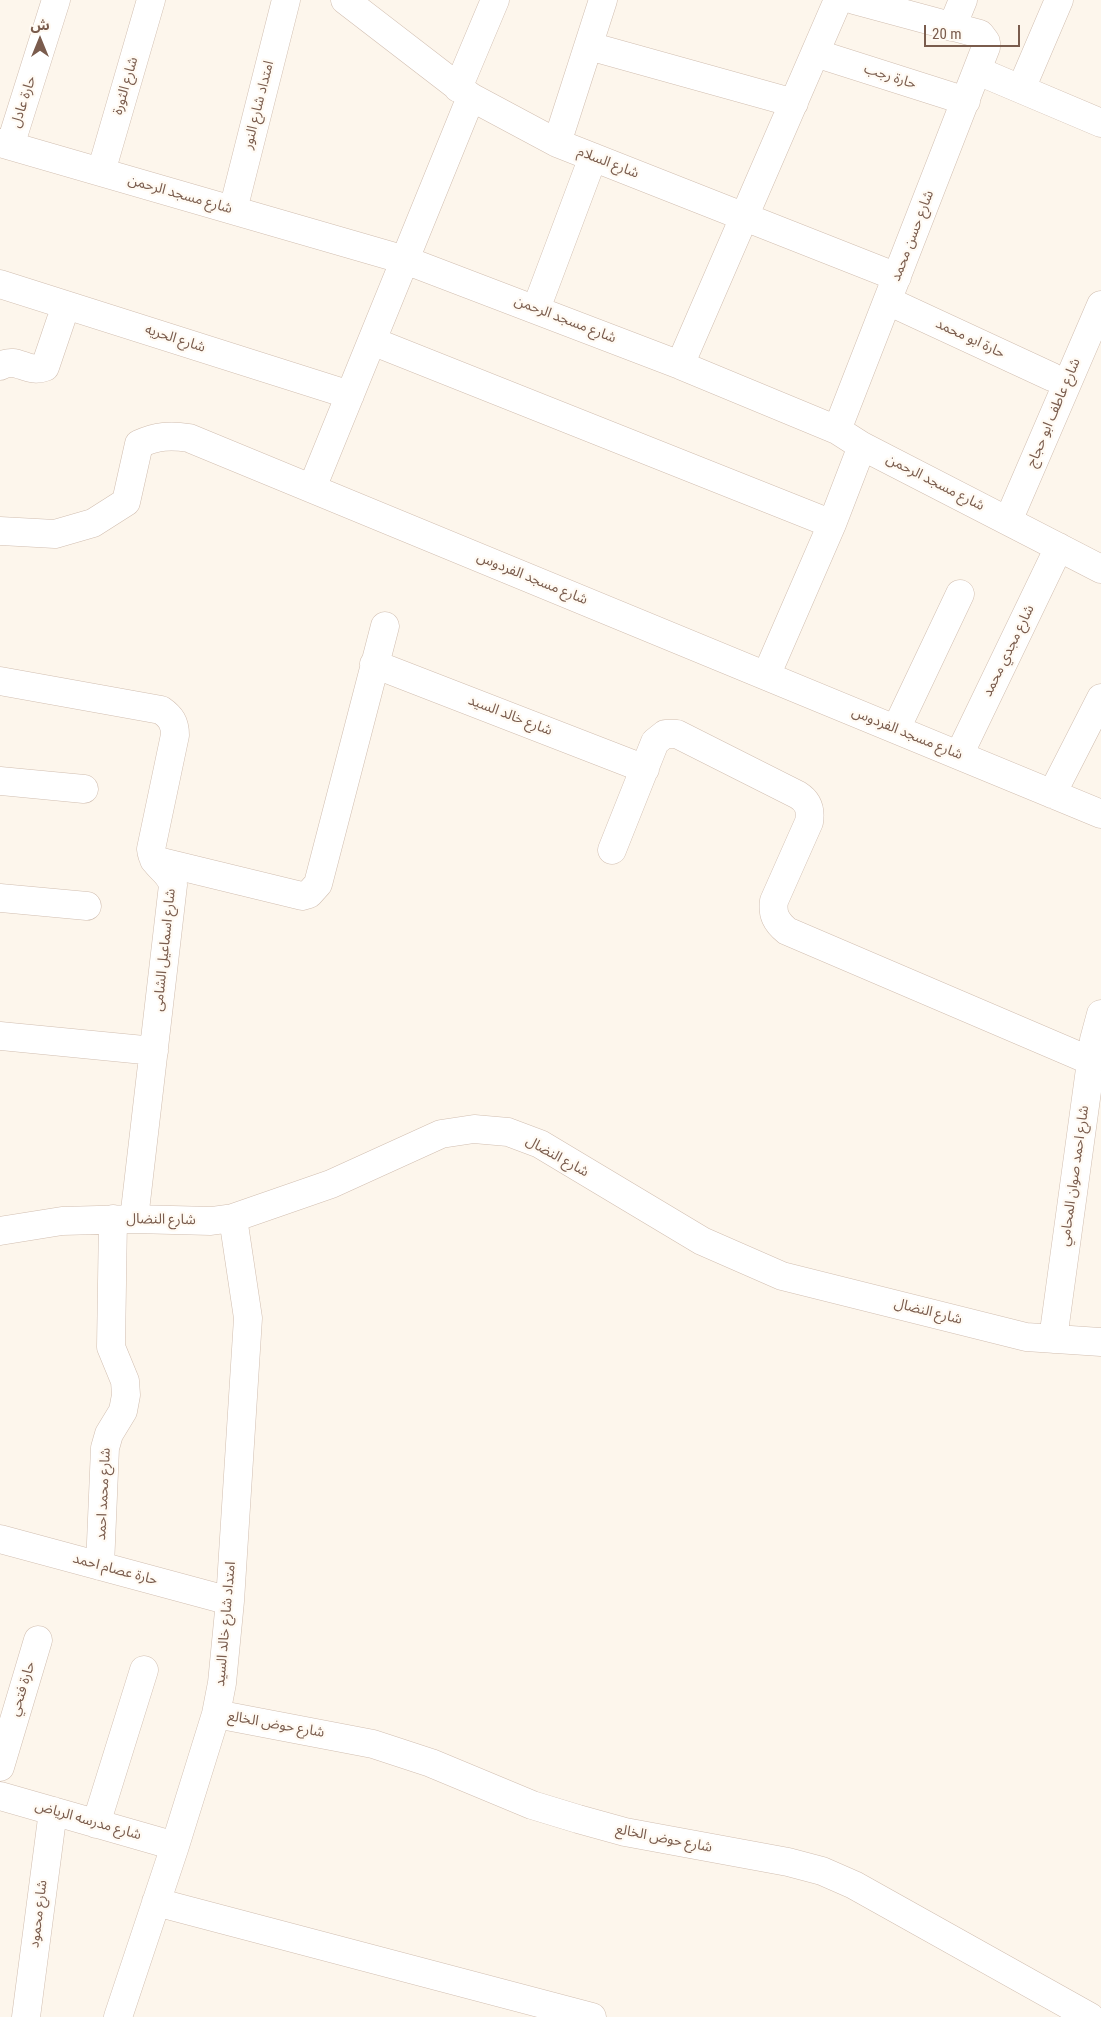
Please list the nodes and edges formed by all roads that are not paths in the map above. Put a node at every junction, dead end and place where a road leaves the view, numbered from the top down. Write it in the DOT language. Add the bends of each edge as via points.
graph roads {
  1 [pos="56,0"];
  2 [pos="151,0"];
  3 [pos="286,0"];
  4 [pos="345,0"];
  5 [pos="495,0"];
  6 [pos="603,0"];
  7 [pos="838,0"];
  8 [pos="854,0"];
  9 [pos="963,0"];
  10 [pos="1059,0"];
  11 [pos="896,6"];
  12 [pos="952,27"];
  13 [pos="589,46"];
  14 [pos="815,53"];
  15 [pos="978,71"];
  16 [pos="1021,89"];
  17 [pos="464,92"];
  18 [pos="794,102"];
  19 [pos="966,102"];
  20 [pos="1101,123"];
  21 [pos="558,143"];
  22 [pos="5,145"];
  23 [pos="593,157"];
  24 [pos="101,172"];
  25 [pos="233,210"];
  26 [pos="744,217"];
  27 [pos="405,260"];
  28 [pos="0,284"];
  29 [pos="892,289"];
  30 [pos="66,305"];
  31 [pos="1101,305"];
  32 [pos="536,309"];
  33 [pos="372,341"];
  34 [pos="680,365"];
  35 [pos="0,366"];
  36 [pos="1052,377"];
  37 [pos="350,395"];
  38 [pos="837,430"];
  39 [pos="862,446"];
  40 [pos="312,488"];
  41 [pos="1008,521"];
  42 [pos="832,524"];
  43 [pos="0,530"];
  44 [pos="1059,547"];
  45 [pos="1101,569"];
  46 [pos="960,594"];
  47 [pos="385,626"];
  48 [pos="374,664"];
  49 [pos="766,676"];
  50 [pos="0,681"];
  51 [pos="1101,698"];
  52 [pos="896,729"];
  53 [pos="959,755"];
  54 [pos="644,769"];
  55 [pos="0,781"];
  56 [pos="84,789"];
  57 [pos="1052,794"];
  58 [pos="1101,814"];
  59 [pos="612,850"];
  60 [pos="154,860"];
  61 [pos="0,898"];
  62 [pos="87,906"];
  63 [pos="1101,1014"];
  64 [pos="0,1036"];
  65 [pos="154,1051"];
  66 [pos="1091,1061"];
  67 [pos="233,1218"];
  68 [pos="124,1219"];
  69 [pos="0,1231"];
  70 [pos="1053,1339"];
  71 [pos="1101,1342"];
  72 [pos="0,1538"];
  73 [pos="100,1566"];
  74 [pos="230,1601"];
  75 [pos="38,1640"];
  76 [pos="144,1670"];
  77 [pos="216,1714"];
  78 [pos="0,1767"];
  79 [pos="0,1796"];
  80 [pos="53,1811"];
  81 [pos="96,1824"];
  82 [pos="175,1846"];
  83 [pos="156,1902"];
  84 [pos="26,2017"];
  85 [pos="118,2017"];
  86 [pos="592,2017"];
  87 [pos="1090,2017"];
  1 -- 22 [label="street, حارة عادل"];
  2 -- 24 [label="street, شارع الثورة"];
  3 -- 25 [label="street, امتداد شارع النور"];
  4 -- 17 [label="street, شارع السلام"];
  5 -- 17 [label="street"];
  6 -- 13 [label="street"];
  7 -- 14 [label="street"];
  8 -- 11 [label="street"];
  9 -- 12 [label="street"];
  10 -- 16 [label="street"];
  11 -- 12 [label="street"];
  12 -- 15 [label="street, شارع حسن محمد" via="980,34 986,42"];
  13 -- 18 [label="street"];
  13 -- 21 [label="street"];
  14 -- 18 [label="street"];
  14 -- 19 [label="street, حارة رجب"];
  15 -- 16 [label="street"];
  15 -- 19 [label="street, شارع حسن محمد"];
  16 -- 20 [label="street"];
  17 -- 21 [label="street, شارع السلام"];
  17 -- 27 [label="street"];
  18 -- 26 [label="street"];
  19 -- 29 [label="street, شارع حسن محمد"];
  21 -- 23 [label="street, شارع السلام"];
  22 -- 24 [label="street, شارع مسجد الرحمن"];
  23 -- 26 [label="street, شارع السلام"];
  23 -- 32 [label="street"];
  24 -- 25 [label="street, شارع مسجد الرحمن"];
  25 -- 27 [label="street, شارع مسجد الرحمن"];
  26 -- 29 [label="street, شارع السلام"];
  26 -- 34 [label="street"];
  27 -- 32 [label="street, شارع مسجد الرحمن"];
  27 -- 33 [label="street"];
  28 -- 30 [label="street, شارع الحريه"];
  29 -- 36 [label="street, حارة ابو محمد"];
  29 -- 38 [label="street, شارع حسن محمد"];
  30 -- 35 [label="street" via="45,367 33,370 14,363"];
  30 -- 37 [label="street, شارع الحريه"];
  31 -- 41 [label="street, شارع عاطف ابو حجاج"];
  32 -- 34 [label="street, شارع مسجد الرحمن"];
  33 -- 37 [label="street"];
  33 -- 42 [label="street"];
  34 -- 38 [label="street, شارع مسجد الرحمن"];
  37 -- 40 [label="street"];
  38 -- 39 [label="street, شارع مسجد الرحمن"];
  39 -- 41 [label="street, شارع مسجد الرحمن"];
  39 -- 42 [label="street"];
  40 -- 43 [label="street, شارع مسجد الفردوس" via="189,438 155,437 139,444 126,502 93,523 55,534"];
  40 -- 49 [label="street, شارع مسجد الفردوس"];
  41 -- 44 [label="street, شارع مسجد الرحمن"];
  42 -- 49 [label="street"];
  44 -- 45 [label="street, شارع مسجد الرحمن"];
  44 -- 53 [label="street, شارع مجدي محمد"];
  46 -- 52 [label="street"];
  47 -- 48 [label="street"];
  48 -- 54 [label="street, شارع خالد السيد"];
  48 -- 60 [label="street" via="318,884 314,889 302,896"];
  49 -- 52 [label="street, شارع مسجد الفردوس"];
  50 -- 60 [label="street" via="161,710 172,720 175,735 151,849"];
  51 -- 57 [label="street"];
  52 -- 53 [label="street, شارع مسجد الفردوس"];
  53 -- 57 [label="street, شارع مسجد الفردوس"];
  54 -- 59 [label="street"];
  54 -- 66 [label="street" via="655,742 665,734 677,734 803,799 810,810 809,822 774,901 773,909 780,925 787,931"];
  55 -- 56 [label="street"];
  57 -- 58 [label="street, شارع مسجد الفردوس"];
  60 -- 65 [label="street, شارع اسماعيل الشامى" via="168,873 173,884"];
  61 -- 62 [label="street"];
  63 -- 66 [label="street, شارع احمد صوان المحامي"];
  64 -- 65 [label="street"];
  65 -- 68 [label="street, شارع اسماعيل الشامى"];
  66 -- 70 [label="street, شارع احمد صوان المحامي"];
  67 -- 68 [label="street, شارع النضال" via="211,1221"];
  67 -- 70 [label="street, شارع النضال" via="331,1184 441,1134 474,1129 508,1132 540,1144 702,1241 782,1276 1026,1337"];
  67 -- 74 [label="street, امتداد شارع خالد السيد" via="248,1318"];
  68 -- 69 [label="street, شارع النضال" via="62,1221"];
  68 -- 73 [label="street, شارع محمد احمد" via="111,1347 125,1381 126,1395 123,1411 109,1434 105,1448"];
  70 -- 71 [label="street, شارع النضال"];
  72 -- 73 [label="street, حارة عصام احمد"];
  73 -- 74 [label="street, حارة عصام احمد"];
  74 -- 77 [label="street, امتداد شارع خالد السيد"];
  75 -- 78 [label="street, حارة فتحي"];
  76 -- 81 [label="street"];
  77 -- 82 [label="street, امتداد شارع خالد السيد"];
  77 -- 87 [label="street, شارع حوض الخالع" via="373,1744 431,1762 532,1805 587,1822 822,1871 854,1885"];
  79 -- 80 [label="street, شارع مدرسه الرياض"];
  80 -- 81 [label="street, شارع مدرسه الرياض"];
  80 -- 84 [label="street, شارع محمود"];
  81 -- 82 [label="street, شارع مدرسه الرياض"];
  82 -- 83 [label="street, امتداد شارع خالد السيد"];
  83 -- 85 [label="street, امتداد شارع خالد السيد"];
  83 -- 86 [label="street"];
}
